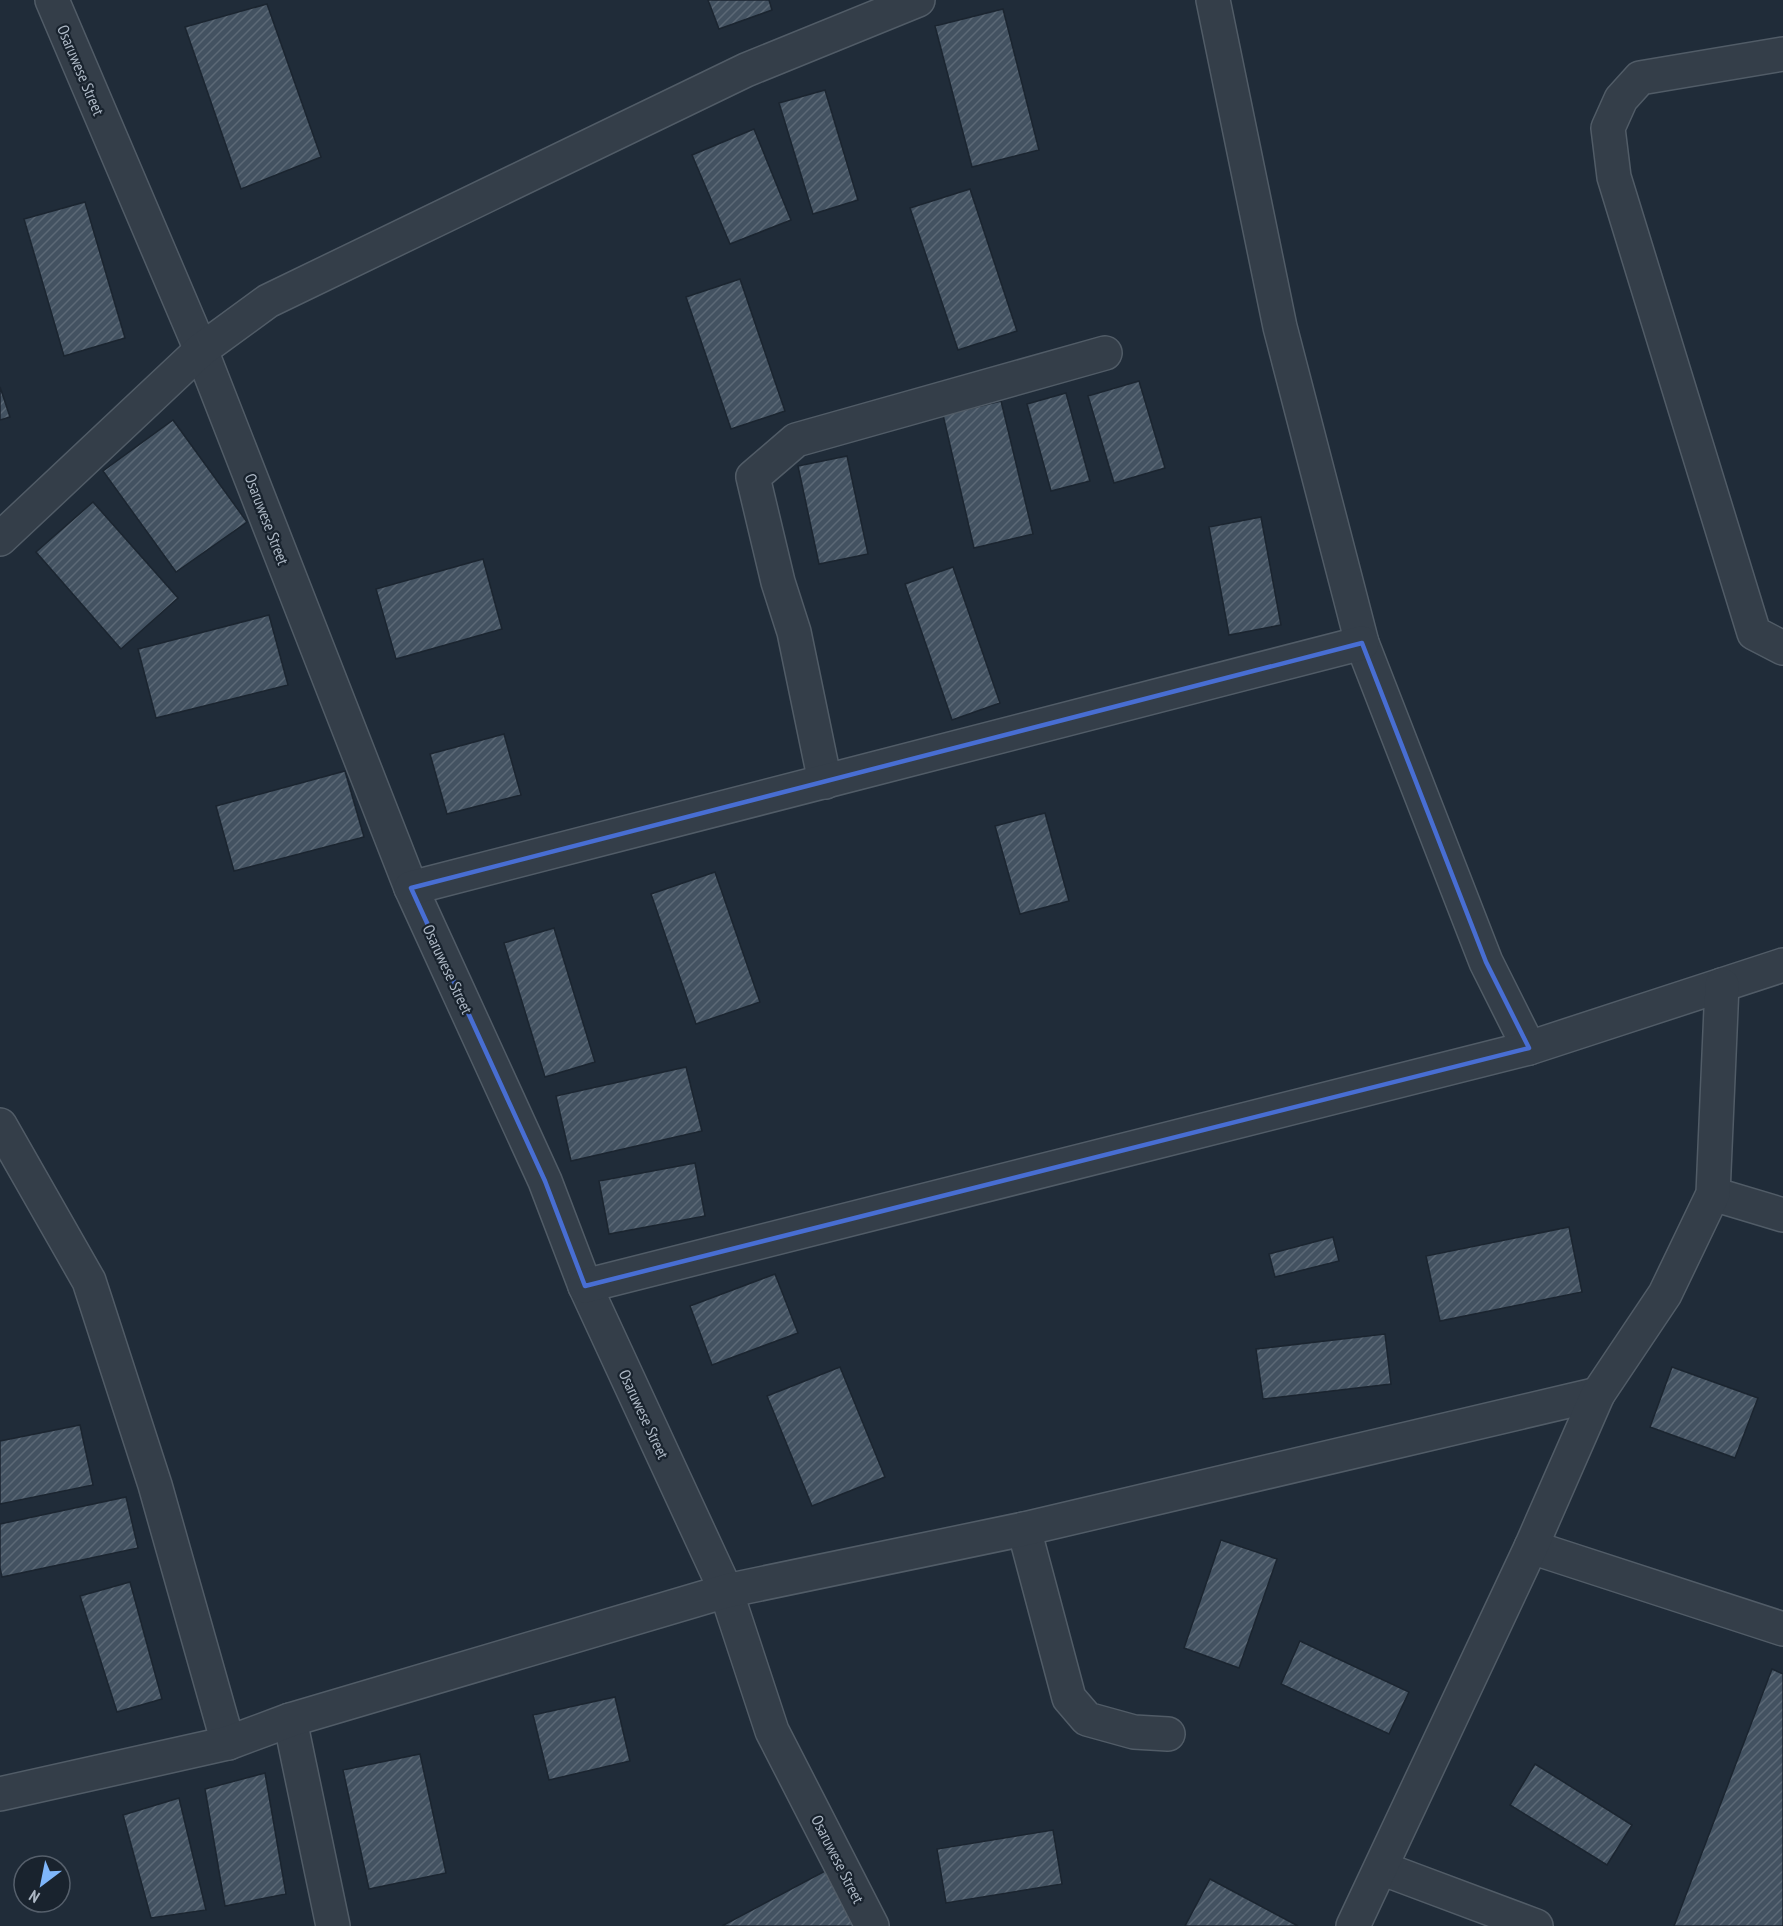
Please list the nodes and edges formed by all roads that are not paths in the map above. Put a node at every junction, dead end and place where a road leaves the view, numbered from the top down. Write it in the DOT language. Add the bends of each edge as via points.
graph roads {
  1 [pos="51,0"];
  2 [pos="918,0"];
  3 [pos="1213,0"];
  4 [pos="1783,54"];
  5 [pos="201,350"];
  6 [pos="1105,352"];
  7 [pos="0,539"];
  8 [pos="1362,643"];
  9 [pos="1783,648"];
  10 [pos="825,782"];
  11 [pos="411,888"];
  12 [pos="1783,965"];
  13 [pos="1722,986"];
  14 [pos="1529,1048"];
  15 [pos="0,1125"];
  16 [pos="1713,1194"];
  17 [pos="1783,1215"];
  18 [pos="585,1286"];
  19 [pos="1598,1394"];
  20 [pos="1024,1529"];
  21 [pos="1531,1547"];
  22 [pos="726,1591"];
  23 [pos="1783,1629"];
  24 [pos="291,1720"];
  25 [pos="1168,1734"];
  26 [pos="228,1743"];
  27 [pos="0,1794"];
  28 [pos="1381,1868"];
  29 [pos="333,1926"];
  30 [pos="872,1926"];
  31 [pos="1353,1926"];
  32 [pos="1536,1926"];
  1 -- 5 [label="street, Osaruwese Street"];
  2 -- 5 [label="street" via="746,70 268,301"];
  3 -- 8 [label="street" via="1280,327"];
  4 -- 9 [label="street" via="1640,78 1621,99 1608,128 1614,177 1754,633"];
  5 -- 7 [label="street"];
  5 -- 11 [label="street, Osaruwese Street"];
  6 -- 10 [label="street" via="796,440 753,477 794,632"];
  8 -- 10 [label="street"];
  8 -- 14 [label="street" via="1486,962"];
  10 -- 11 [label="street"];
  11 -- 18 [label="street, Osaruwese Street" via="545,1181"];
  12 -- 13 [label="street"];
  13 -- 14 [label="street"];
  13 -- 16 [label="street"];
  14 -- 18 [label="street"];
  15 -- 26 [label="street" via="89,1281 155,1485"];
  16 -- 17 [label="street"];
  16 -- 19 [label="street" via="1665,1294"];
  18 -- 22 [label="street, Osaruwese Street"];
  19 -- 20 [label="street"];
  19 -- 21 [label="street"];
  20 -- 22 [label="street"];
  20 -- 25 [label="street" via="1069,1698 1087,1719 1134,1732"];
  21 -- 23 [label="street"];
  21 -- 28 [label="street"];
  22 -- 24 [label="street"];
  22 -- 30 [label="street, Osaruwese Street" via="772,1731"];
  24 -- 26 [label="street"];
  24 -- 29 [label="street"];
  26 -- 27 [label="street"];
  28 -- 31 [label="street"];
  28 -- 32 [label="street"];
}
